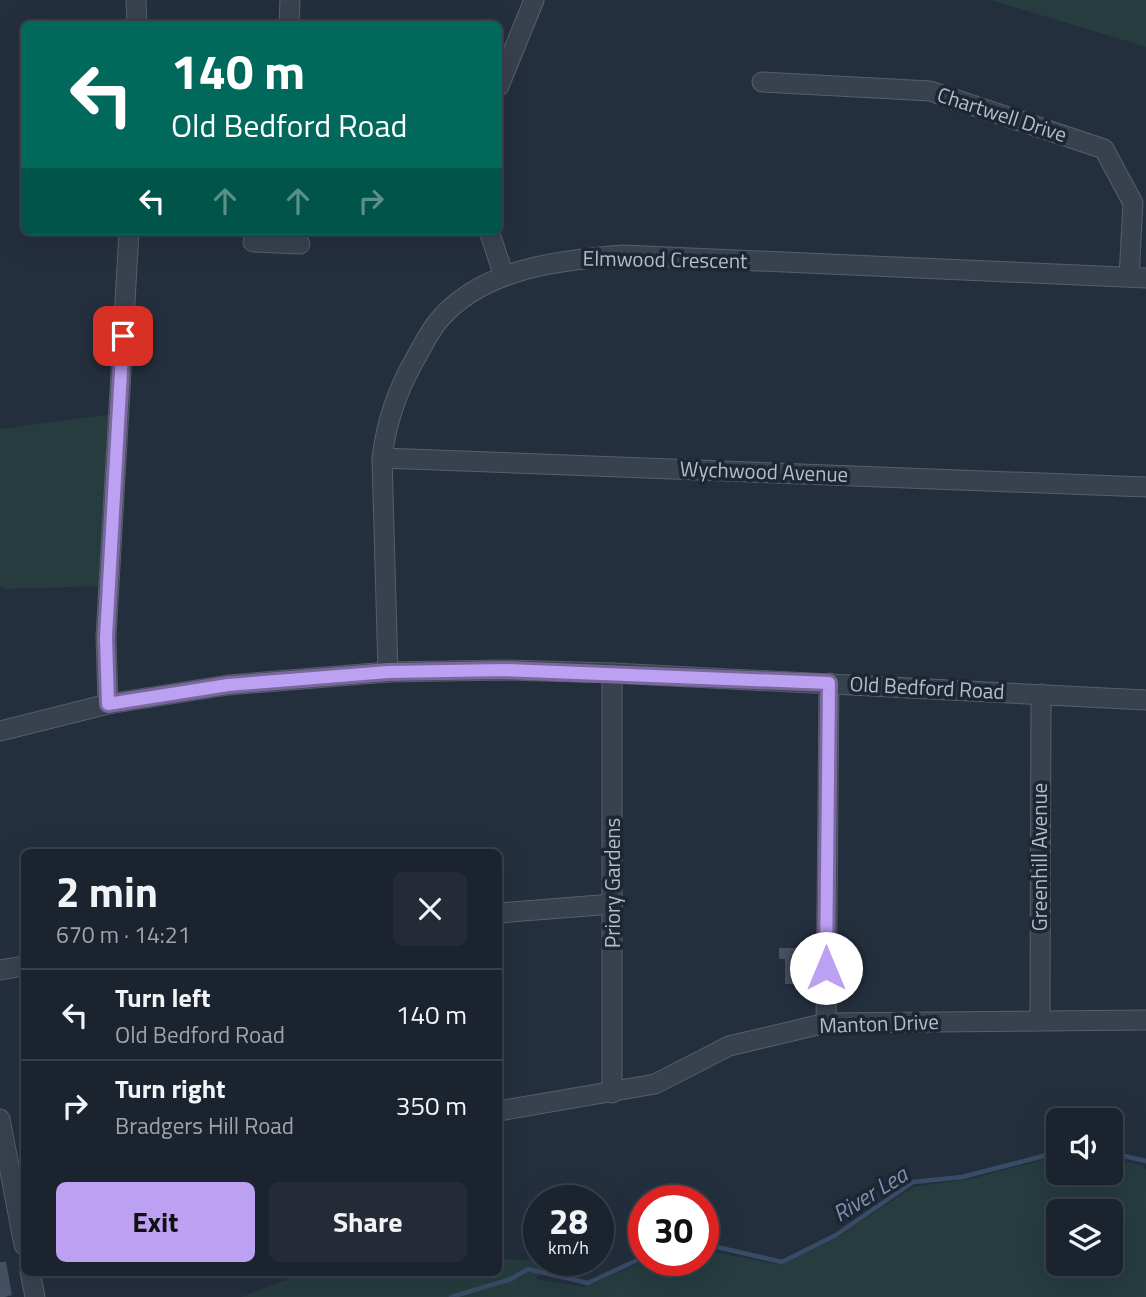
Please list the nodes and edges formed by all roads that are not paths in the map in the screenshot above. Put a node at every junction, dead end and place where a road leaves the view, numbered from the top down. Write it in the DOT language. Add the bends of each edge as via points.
graph roads {
  1 [pos="136,0"];
  2 [pos="290,0"];
  3 [pos="534,0"];
  4 [pos="137,21"];
  5 [pos="289,21"];
  6 [pos="502,79"];
  7 [pos="762,82"];
  8 [pos="129,235"];
  9 [pos="490,235"];
  10 [pos="279,237"];
  11 [pos="253,243"];
  12 [pos="300,244"];
  13 [pos="504,276"];
  14 [pos="1138,277"];
  15 [pos="382,458"];
  16 [pos="1146,487"];
  17 [pos="388,672"];
  18 [pos="612,673"];
  19 [pos="829,683"];
  20 [pos="1041,694"];
  21 [pos="1146,700"];
  22 [pos="108,704"];
  23 [pos="0,731"];
  24 [pos="613,904"];
  25 [pos="502,913"];
  26 [pos="21,967"];
  27 [pos="0,970"];
  28 [pos="1040,1020"];
  29 [pos="1146,1020"];
  30 [pos="826,1023"];
  31 [pos="612,1093"];
  32 [pos="502,1111"];
  33 [pos="0,1119"];
  34 [pos="19,1184"];
  35 [pos="21,1208"];
  36 [pos="31,1276"];
  37 [pos="34,1297"];
  1 -- 4 [label="street"];
  2 -- 5 [label="street"];
  3 -- 6 [label="street"];
  7 -- 14 [label="street, Chartwell Drive" via="930,91 1104,149 1133,203"];
  8 -- 22 [label="street" via="106,637"];
  9 -- 13 [label="street"];
  10 -- 11 [label="street"];
  10 -- 12 [label="street"];
  13 -- 14 [label="street, Elmwood Crescent" via="568,259 623,255"];
  13 -- 15 [label="street, Elmwood Crescent" via="467,295 440,319 402,382 384,436"];
  15 -- 16 [label="street, Wychwood Avenue"];
  15 -- 17 [label="street, Elmwood Crescent"];
  17 -- 18 [label="street, Old Bedford Road"];
  17 -- 22 [label="street, Old Bedford Road" via="240,684"];
  18 -- 19 [label="street, Old Bedford Road"];
  18 -- 24 [label="street, Priory Gardens"];
  19 -- 20 [label="street, Old Bedford Road"];
  19 -- 30 [label="street"];
  20 -- 21 [label="street, Old Bedford Road"];
  20 -- 28 [label="street, Greenhill Avenue"];
  22 -- 23 [label="street, Old Bedford Road"];
  24 -- 25 [label="street"];
  24 -- 31 [label="street, Priory Gardens"];
  26 -- 27 [label="street"];
  28 -- 29 [label="street, Manton Drive"];
  28 -- 30 [label="street, Manton Drive"];
  30 -- 31 [label="street, Manton Drive" via="729,1046 654,1084"];
  31 -- 32 [label="street, Manton Drive"];
  33 -- 34 [label="street"];
  34 -- 35 [label="street"];
  36 -- 37 [label="street"];
}
